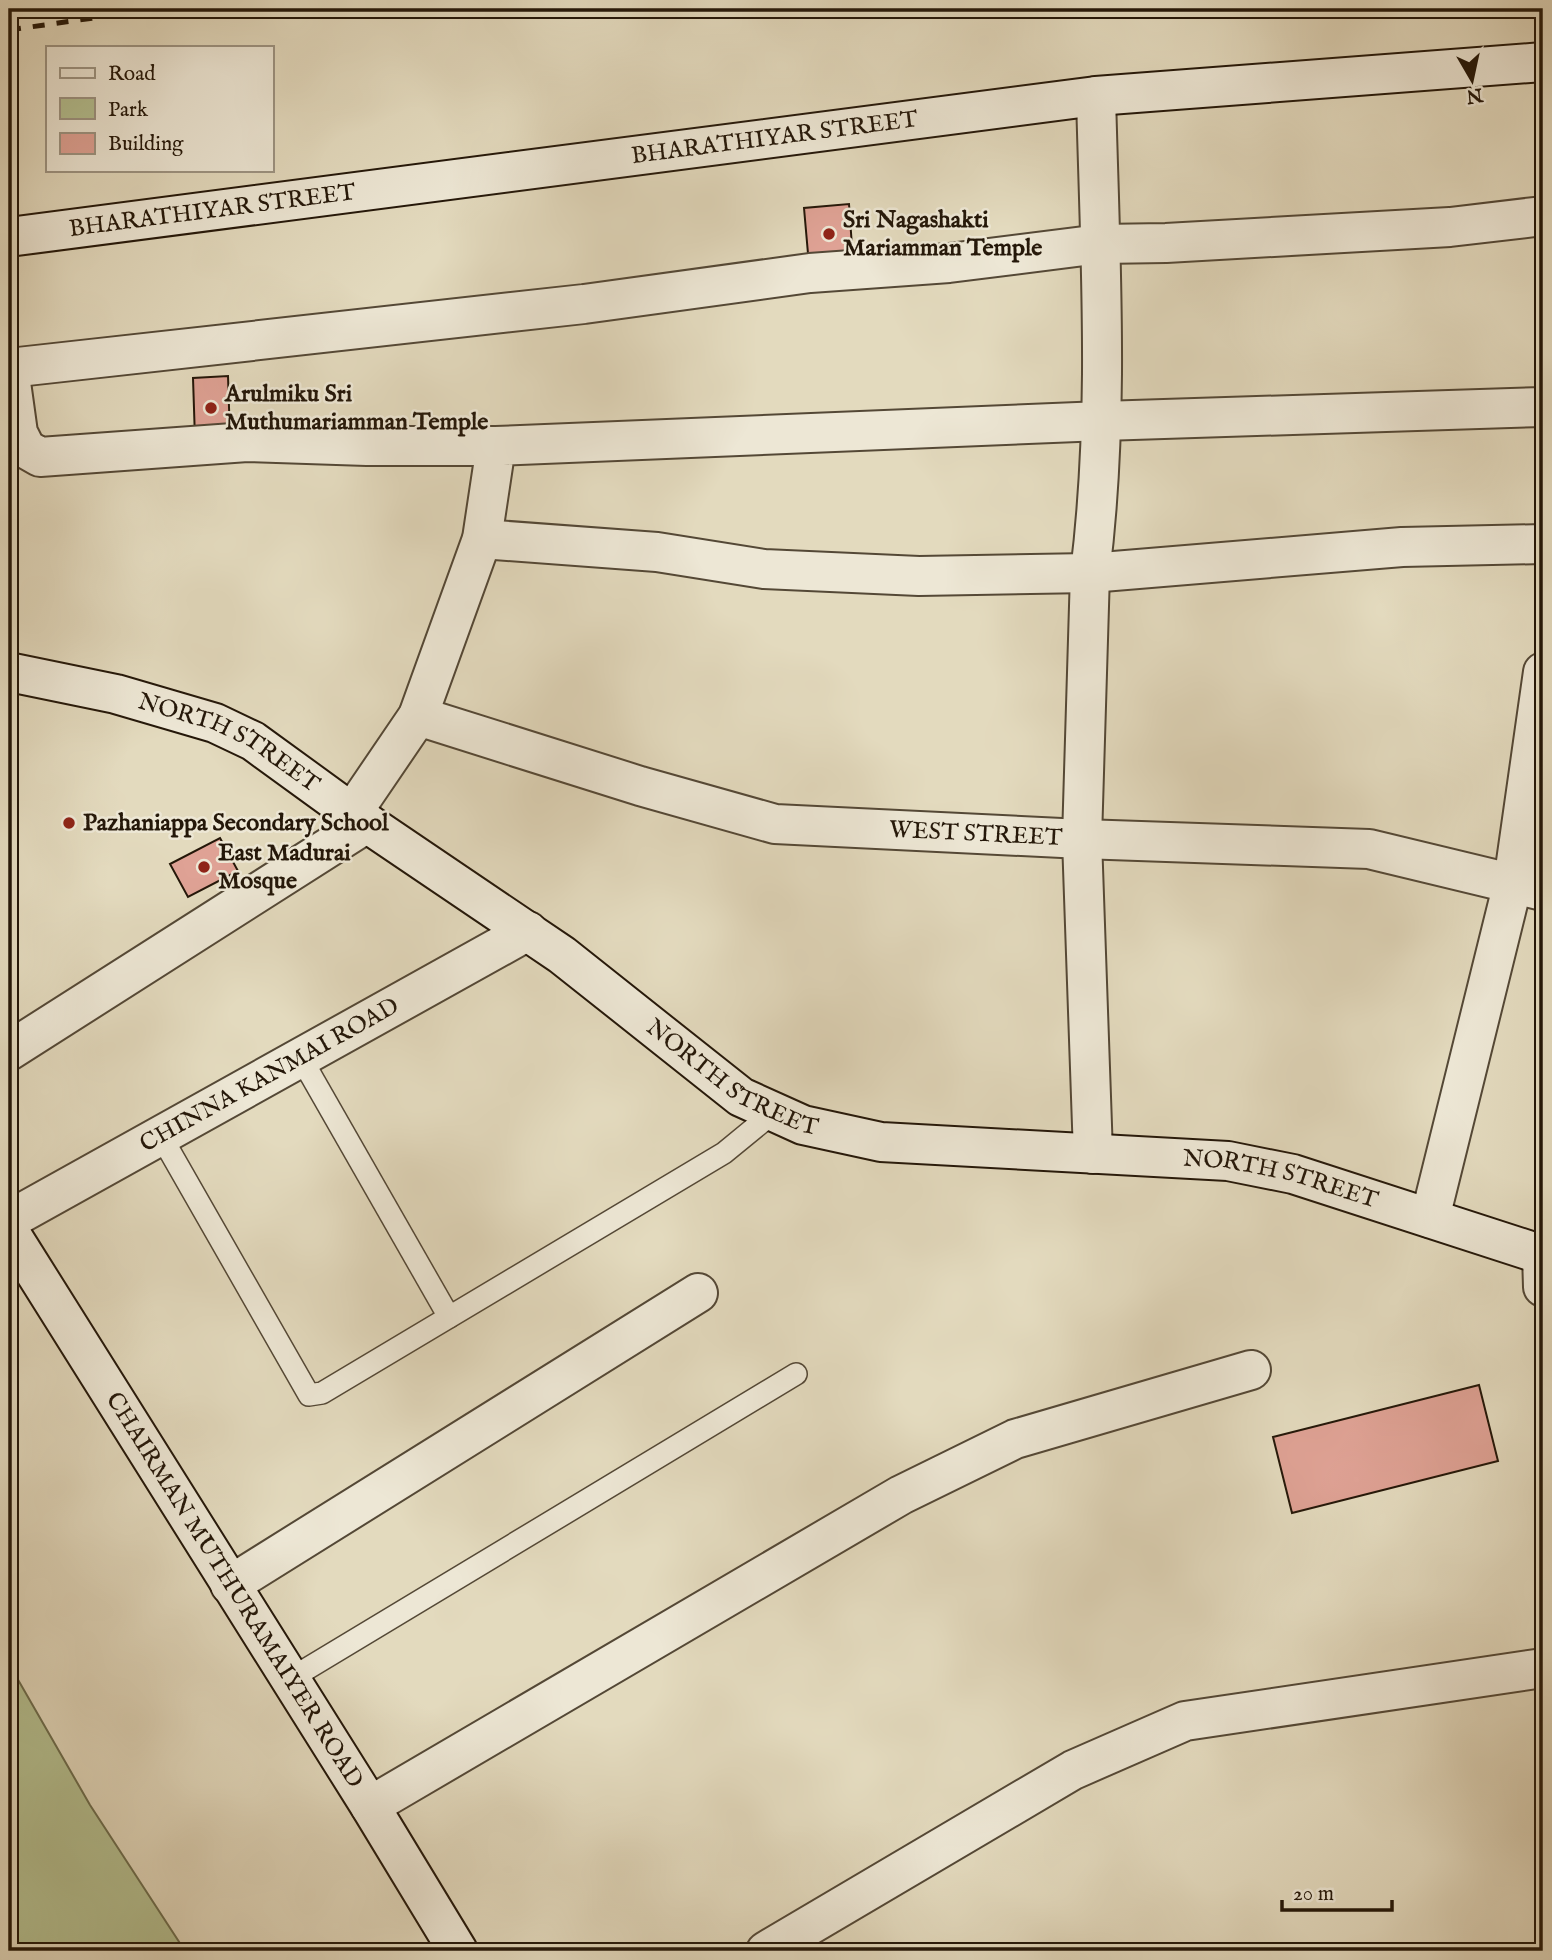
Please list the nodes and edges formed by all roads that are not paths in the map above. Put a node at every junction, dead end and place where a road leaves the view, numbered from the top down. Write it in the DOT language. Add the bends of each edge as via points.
graph roads {
  1 [pos="1543,62"];
  2 [pos="1096,96"];
  3 [pos="1543,216"];
  4 [pos="9,236"];
  5 [pos="1100,244"];
  6 [pos="9,368"];
  7 [pos="1543,407"];
  8 [pos="1102,421"];
  9 [pos="496,446"];
  10 [pos="482,539"];
  11 [pos="1543,544"];
  12 [pos="1090,573"];
  13 [pos="9,672"];
  14 [pos="1543,672"];
  15 [pos="418,716"];
  16 [pos="360,818"];
  17 [pos="1082,839"];
  18 [pos="1528,887"];
  19 [pos="528,931"];
  20 [pos="9,1051"];
  21 [pos="301,1058"];
  22 [pos="774,1112"];
  23 [pos="161,1136"];
  24 [pos="1093,1154"];
  25 [pos="1430,1218"];
  26 [pos="9,1220"];
  27 [pos="9,1231"];
  28 [pos="1543,1265"];
  29 [pos="698,1293"];
  30 [pos="449,1317"];
  31 [pos="1251,1370"];
  32 [pos="796,1374"];
  33 [pos="230,1585"];
  34 [pos="1543,1668"];
  35 [pos="290,1679"];
  36 [pos="370,1806"];
  37 [pos="458,1951"];
  38 [pos="766,1951"];
  1 -- 2 [label="street, BHARATHIYAR STREET"];
  2 -- 4 [label="street, BHARATHIYAR STREET"];
  2 -- 5 [label="street"];
  3 -- 5 [label="street" via="1450,227"];
  5 -- 6 [label="street"];
  5 -- 8 [label="street"];
  6 -- 9 [label="street" via="18,433 26,449 40,457 247,442"];
  7 -- 8 [label="street"];
  8 -- 9 [label="street"];
  8 -- 12 [label="street"];
  9 -- 10 [label="street"];
  10 -- 12 [label="street" via="657,552 764,569 919,576"];
  10 -- 15 [label="street"];
  11 -- 12 [label="street" via="1402,547"];
  12 -- 17 [label="street"];
  13 -- 16 [label="street, NORTH STREET" via="116,694 215,723 253,741"];
  14 -- 18 [label="street"];
  15 -- 16 [label="street"];
  15 -- 17 [label="street, WEST STREET" via="775,824"];
  16 -- 19 [label="street, NORTH STREET"];
  16 -- 20 [label="street"];
  17 -- 18 [label="street, WEST STREET" via="1369,849"];
  17 -- 24 [label="street"];
  18 -- 25 [label="street"];
  19 -- 21 [label="street, CHINNA KANMAI ROAD"];
  19 -- 22 [label="street, NORTH STREET" via="741,1097"];
  21 -- 23 [label="street, CHINNA KANMAI ROAD"];
  21 -- 30 [label="lane"];
  22 -- 24 [label="street, NORTH STREET" via="803,1125 881,1142"];
  22 -- 30 [label="lane" via="724,1153"];
  23 -- 26 [label="street, CHINNA KANMAI ROAD"];
  23 -- 30 [label="lane" via="309,1395 322,1393"];
  24 -- 25 [label="street, NORTH STREET" via="1228,1161 1293,1174"];
  25 -- 28 [label="street, NORTH STREET"];
  27 -- 33 [label="street, CHAIRMAN MUTHURAMAIYER ROAD"];
  29 -- 33 [label="street"];
  31 -- 36 [label="street" via="1015,1439 901,1495"];
  32 -- 35 [label="lane"];
  33 -- 35 [label="street, CHAIRMAN MUTHURAMAIYER ROAD"];
  34 -- 38 [label="street" via="1185,1721 1073,1770"];
  35 -- 36 [label="street, CHAIRMAN MUTHURAMAIYER ROAD"];
  36 -- 37 [label="street, CHAIRMAN MUTHURAMAIYER ROAD"];
}
